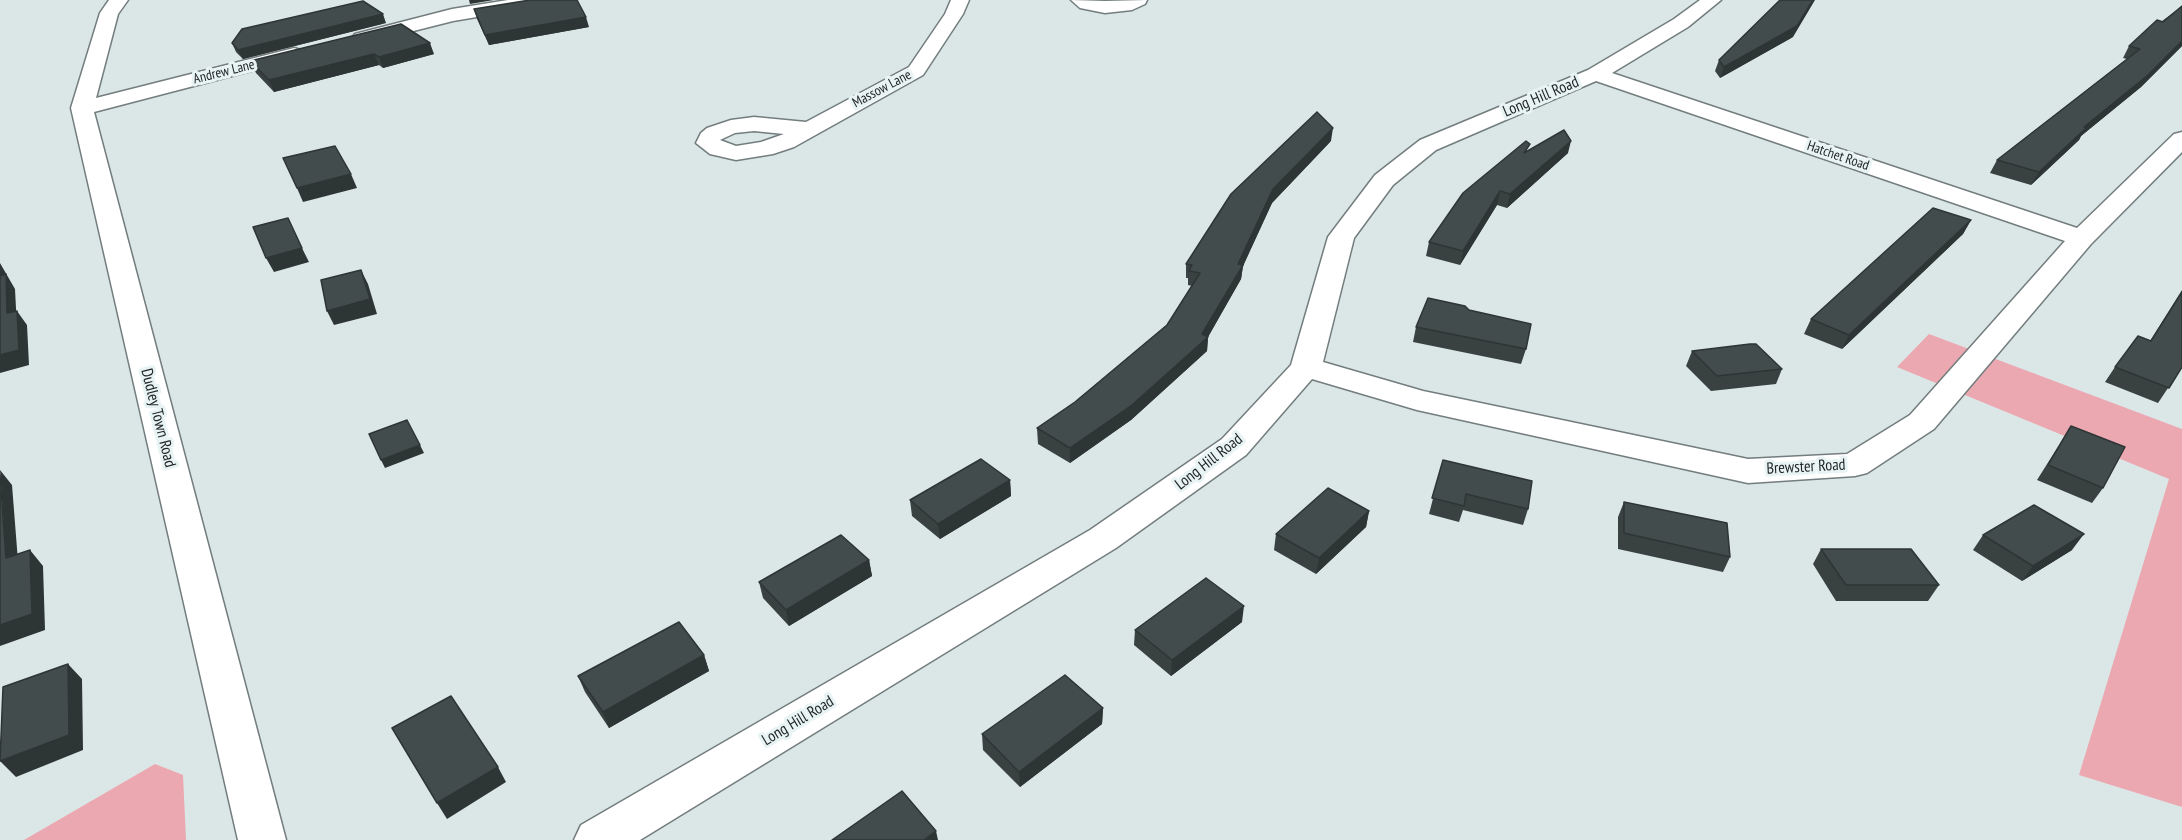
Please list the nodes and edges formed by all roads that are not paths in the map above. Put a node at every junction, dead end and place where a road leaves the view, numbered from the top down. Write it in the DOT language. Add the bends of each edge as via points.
graph roads {
  1 [pos="119,0"];
  2 [pos="542,0"];
  3 [pos="960,0"];
  4 [pos="1080,0"];
  5 [pos="1138,0"];
  6 [pos="1712,0"];
  7 [pos="348,41"];
  8 [pos="314,50"];
  9 [pos="1595,74"];
  10 [pos="82,108"];
  11 [pos="807,129"];
  12 [pos="2182,139"];
  13 [pos="2082,238"];
  14 [pos="1306,368"];
  15 [pos="262,840"];
  16 [pos="598,840"];
  1 -- 10 [label="street, Dudley Town Road" via="109,13"];
  2 -- 7 [label="street" via="452,15"];
  3 -- 11 [label="street, Massow Lane" via="916,71"];
  4 -- 5 [label="street" via="1105,7 1125,6"];
  6 -- 9 [label="street, Long Hill Road"];
  8 -- 10 [label="street, Andrew Lane"];
  9 -- 13 [label="street, Hatchet Road"];
  9 -- 14 [label="street, Long Hill Road" via="1428,145 1384,180 1341,237"];
  10 -- 15 [label="street, Dudley Town Road"];
  12 -- 13 [label="street, Brewster Road"];
  13 -- 14 [label="street, Brewster Road" via="1922,422 1855,465 1748,471 1417,400"];
  14 -- 16 [label="street, Long Hill Road" via="1234,447 1104,539"];
}
